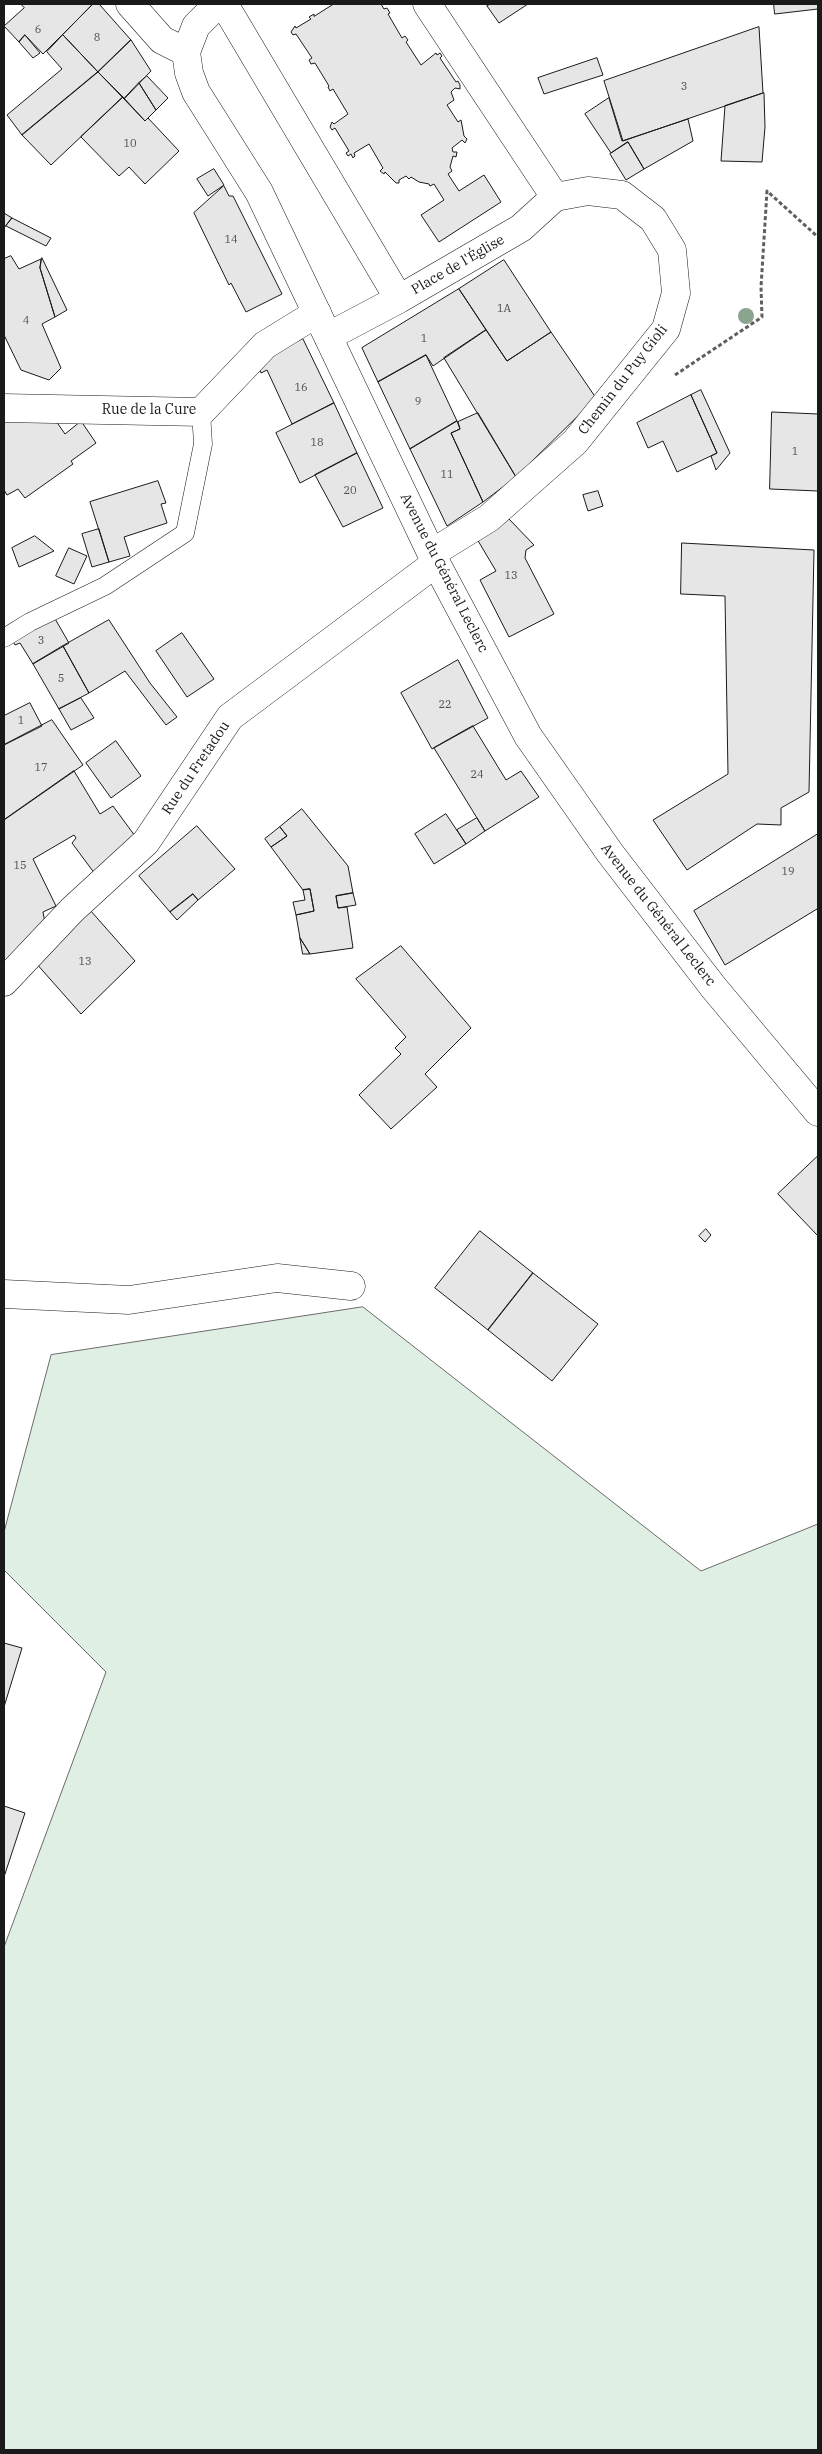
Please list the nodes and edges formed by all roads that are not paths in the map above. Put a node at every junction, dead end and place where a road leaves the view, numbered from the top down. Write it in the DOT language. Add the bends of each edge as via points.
graph roads {
  1 [pos="130,4"];
  2 [pos="218,4"];
  3 [pos="224,4"];
  4 [pos="427,4"];
  5 [pos="186,52"];
  6 [pos="555,197"];
  7 [pos="400,299"];
  8 [pos="323,324"];
  9 [pos="4,408"];
  10 [pos="201,412"];
  11 [pos="434,558"];
  12 [pos="4,638"];
  13 [pos="4,982"];
  14 [pos="818,1112"];
  15 [pos="351,1286"];
  16 [pos="4,1294"];
  1 -- 5 [label="street" via="162,40"];
  2 -- 5 [label="street" via="196,26"];
  3 -- 7 [label="street, Place de l'Église"];
  4 -- 6 [label="street"];
  5 -- 8 [label="street, Avenue du Général Leclerc" via="196,92 260,192"];
  6 -- 7 [label="street, Place de l'Église" via="521,228"];
  6 -- 11 [label="street, Chemin du Puy Gioli" via="588,190 622,195 653,219 672,250 676,293 666,328 575,442 489,518"];
  7 -- 8 [label="street, Rue de la Cure"];
  8 -- 10 [label="street, Rue de la Cure" via="265,345"];
  8 -- 11 [label="street, Avenue du Général Leclerc"];
  9 -- 10 [label="street, Rue de la Cure"];
  10 -- 12 [label="lane" via="203,444 185,532 105,586"];
  11 -- 13 [label="street, Rue du Fretadou" via="230,717 146,842 72,910"];
  11 -- 14 [label="street, Avenue du Général Leclerc" via="528,736 610,853 714,988"];
  15 -- 16 [label="street" via="277,1278 129,1300"];
}
